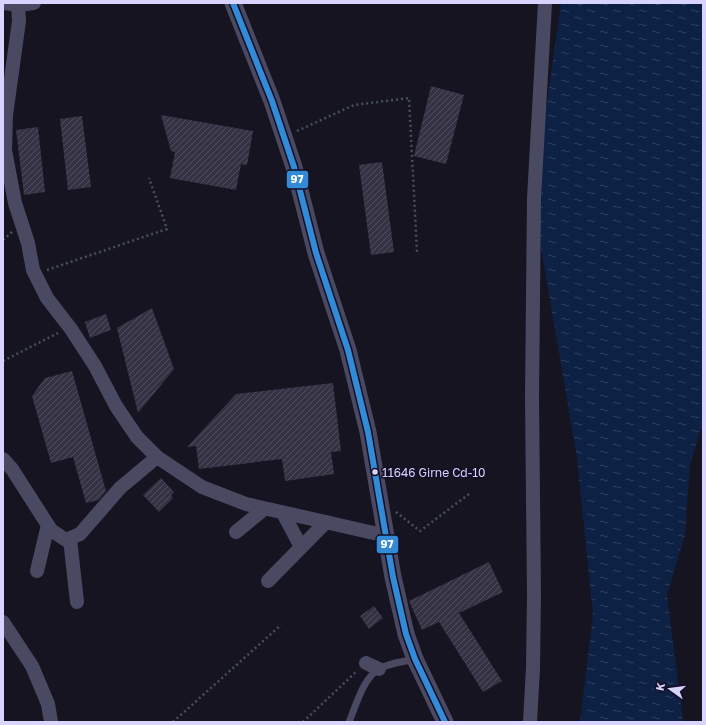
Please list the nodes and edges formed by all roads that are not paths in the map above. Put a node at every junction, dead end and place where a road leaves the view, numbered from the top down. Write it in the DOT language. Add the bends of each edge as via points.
graph roads {
  1 [pos="34,3"];
  2 [pos="233,3"];
  3 [pos="545,3"];
  4 [pos="11,4"];
  5 [pos="157,457"];
  6 [pos="6,464"];
  7 [pos="264,508"];
  8 [pos="283,513"];
  9 [pos="326,522"];
  10 [pos="48,525"];
  11 [pos="236,532"];
  12 [pos="387,536"];
  13 [pos="70,539"];
  14 [pos="301,547"];
  15 [pos="37,572"];
  16 [pos="268,581"];
  17 [pos="77,602"];
  18 [pos="3,622"];
  19 [pos="415,659"];
  20 [pos="51,722"];
  21 [pos="349,722"];
  22 [pos="445,722"];
  23 [pos="530,722"];
  1 -- 4 [label="street"];
  2 -- 12 [label="street" via="272,101 294,167 316,253 348,350 368,432"];
  3 -- 23 [label="street" via="534,198 534,668"];
  4 -- 5 [label="street" via="19,21 6,114 5,150 15,203 35,274 47,298 95,366 116,406 137,437"];
  5 -- 7 [label="street" via="202,487"];
  5 -- 13 [label="street" via="120,488 80,534"];
  6 -- 10 [label="street"];
  7 -- 8 [label="street"];
  7 -- 11 [label="street"];
  8 -- 9 [label="street"];
  8 -- 14 [label="street"];
  9 -- 12 [label="street"];
  9 -- 14 [label="street"];
  10 -- 13 [label="street" via="66,540"];
  10 -- 15 [label="street"];
  12 -- 19 [label="street" via="393,577 406,634"];
  13 -- 17 [label="street"];
  14 -- 16 [label="street"];
  18 -- 20 [label="street" via="32,666 48,704"];
  19 -- 21 [label="lane" via="386,666 372,666"];
  19 -- 22 [label="street"];
}
